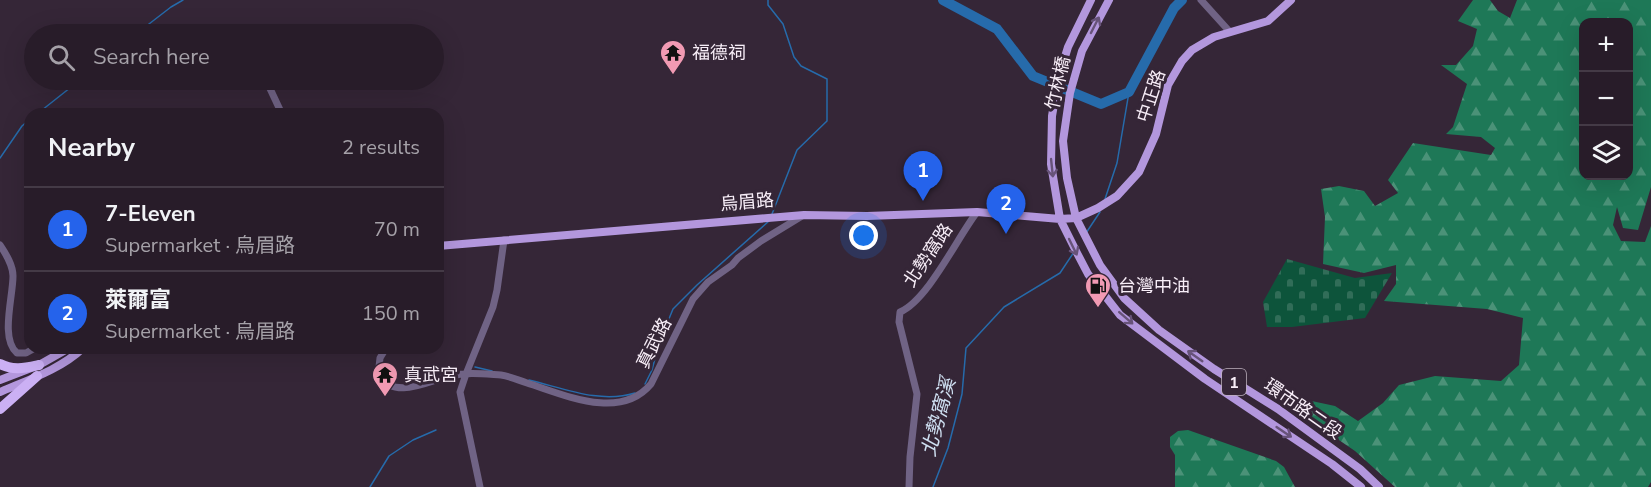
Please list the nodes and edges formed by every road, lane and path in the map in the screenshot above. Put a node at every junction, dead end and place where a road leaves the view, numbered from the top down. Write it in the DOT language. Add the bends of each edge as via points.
graph roads {
  1 [pos="1091,0"];
  2 [pos="1109,0"];
  3 [pos="1201,0"];
  4 [pos="1291,0"];
  5 [pos="1230,32"];
  6 [pos="271,90"];
  7 [pos="279,108"];
  8 [pos="977,212"];
  9 [pos="804,215"];
  10 [pos="1076,218"];
  11 [pos="1060,219"];
  12 [pos="504,240"];
  13 [pos="0,245"];
  14 [pos="444,245"];
  15 [pos="24,353"];
  16 [pos="61,354"];
  17 [pos="77,354"];
  18 [pos="382,354"];
  19 [pos="0,364"];
  20 [pos="38,370"];
  21 [pos="466,374"];
  22 [pos="0,380"];
  23 [pos="0,392"];
  24 [pos="0,409"];
  25 [pos="480,487"];
  26 [pos="909,487"];
  27 [pos="1361,487"];
  28 [pos="1379,487"];
  1 -- 11 [label="main road, 竹林橋 / 1, one-way" via="1068,47 1052,116 1051,164"];
  10 -- 2 [label="main road, 竹林橋 / 1, one-way" via="1067,178 1065,122 1082,51"];
  3 -- 5 [label="street"];
  4 -- 5 [label="main road, 中正路" via="1268,21"];
  5 -- 10 [label="main road, 中正路" via="1201,44 1182,61 1168,85 1156,134 1139,172 1117,196"];
  6 -- 7 [label="street"];
  8 -- 9 [label="main road, 烏眉路"];
  8 -- 11 [label="main road, 烏眉路"];
  8 -- 26 [label="street, 北勢窩路" via="932,280 910,308 900,312 916,394"];
  9 -- 12 [label="main road, 烏眉路"];
  9 -- 21 [label="street, 真武路" via="708,282 693,299 651,384 630,400 588,402 504,375"];
  10 -- 11 [label="main road, 中正路"];
  28 -- 10 [label="main road, 環市路二段 / 1, one-way" via="1278,409 1159,330 1124,298 1100,265"];
  11 -- 27 [label="main road, 環市路二段 / 1, one-way" via="1088,274 1120,315 1204,379"];
  12 -- 14 [label="main road, 烏眉路"];
  12 -- 21 [label="street" via="493,307"];
  13 -- 15 [label="street" via="13,276 7,337 17,353"];
  16 -- 20 [label="main road"];
  17 -- 20 [label="main road"];
  18 -- 21 [label="street, 真武路" via="378,376 392,387 404,389"];
  19 -- 20 [label="highway"];
  20 -- 22 [label="main road"];
  20 -- 23 [label="main road"];
  20 -- 24 [label="highway"];
  21 -- 25 [label="street" via="460,392"];
}
